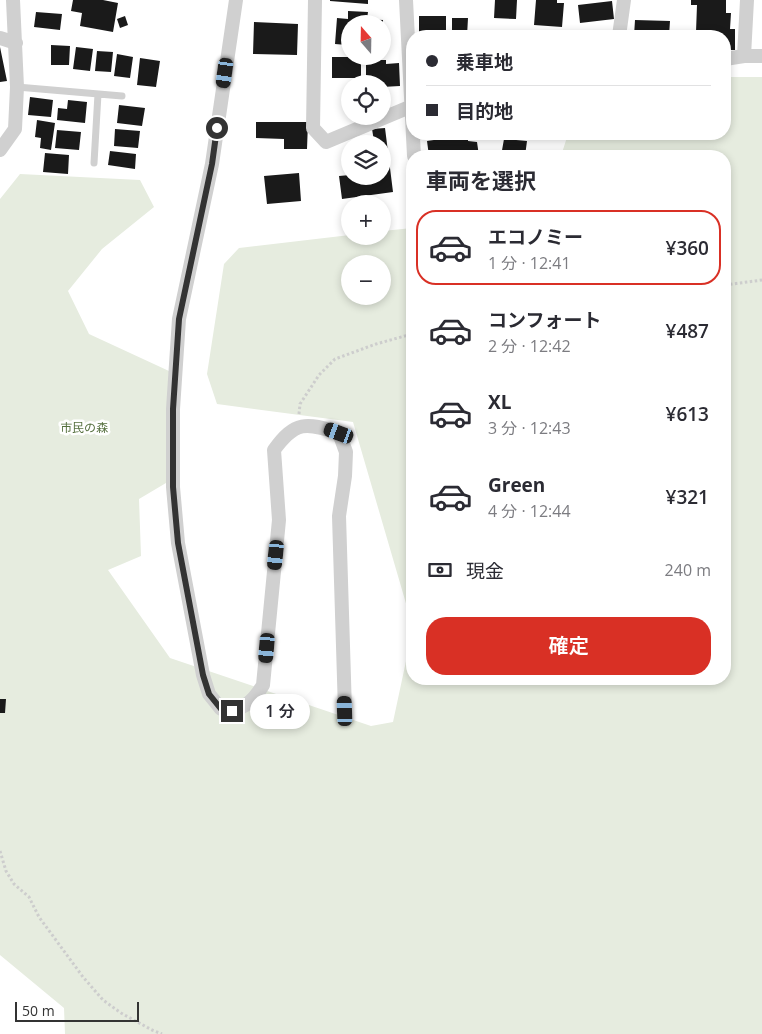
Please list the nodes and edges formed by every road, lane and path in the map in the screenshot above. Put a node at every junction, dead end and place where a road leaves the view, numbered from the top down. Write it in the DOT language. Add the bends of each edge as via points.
graph roads {
  1 [pos="13,0"];
  2 [pos="236,0"];
  3 [pos="315,0"];
  4 [pos="406,0"];
  5 [pos="624,0"];
  6 [pos="747,0"];
  7 [pos="407,30"];
  8 [pos="620,30"];
  9 [pos="0,38"];
  10 [pos="16,43"];
  11 [pos="744,56"];
  12 [pos="762,56"];
  13 [pos="731,58"];
  14 [pos="17,86"];
  15 [pos="98,94"];
  16 [pos="122,96"];
  17 [pos="406,108"];
  18 [pos="0,150"];
  19 [pos="94,163"];
  20 [pos="762,280"];
  21 [pos="731,284"];
  22 [pos="406,336"];
  23 [pos="297,427"];
  24 [pos="345,711"];
  25 [pos="0,851"];
  26 [pos="162,1034"];
  1 -- 10 [label="street"];
  2 -- 23 [label="street" via="212,164 179,319 173,409 173,487 178,543 203,675 209,694 221,709 232,711 241,708 256,697 263,685 279,520 274,450 283,437"];
  3 -- 17 [label="street" via="313,128 326,142"];
  4 -- 7 [label="street"];
  5 -- 8 [label="street"];
  6 -- 11 [label="street"];
  9 -- 10 [label="street"];
  10 -- 14 [label="street"];
  11 -- 12 [label="street"];
  11 -- 13 [label="street"];
  14 -- 15 [label="lane"];
  14 -- 18 [label="street" via="14,129"];
  15 -- 16 [label="lane"];
  15 -- 19 [label="lane"];
  20 -- 21 [label="path"];
  22 -- 23 [label="path" via="335,359 319,375 300,404"];
  23 -- 24 [label="street" via="319,426 339,433 346,452 339,516"];
  25 -- 26 [label="path" via="14,884 29,897 39,917 98,994 121,1014"];
}
